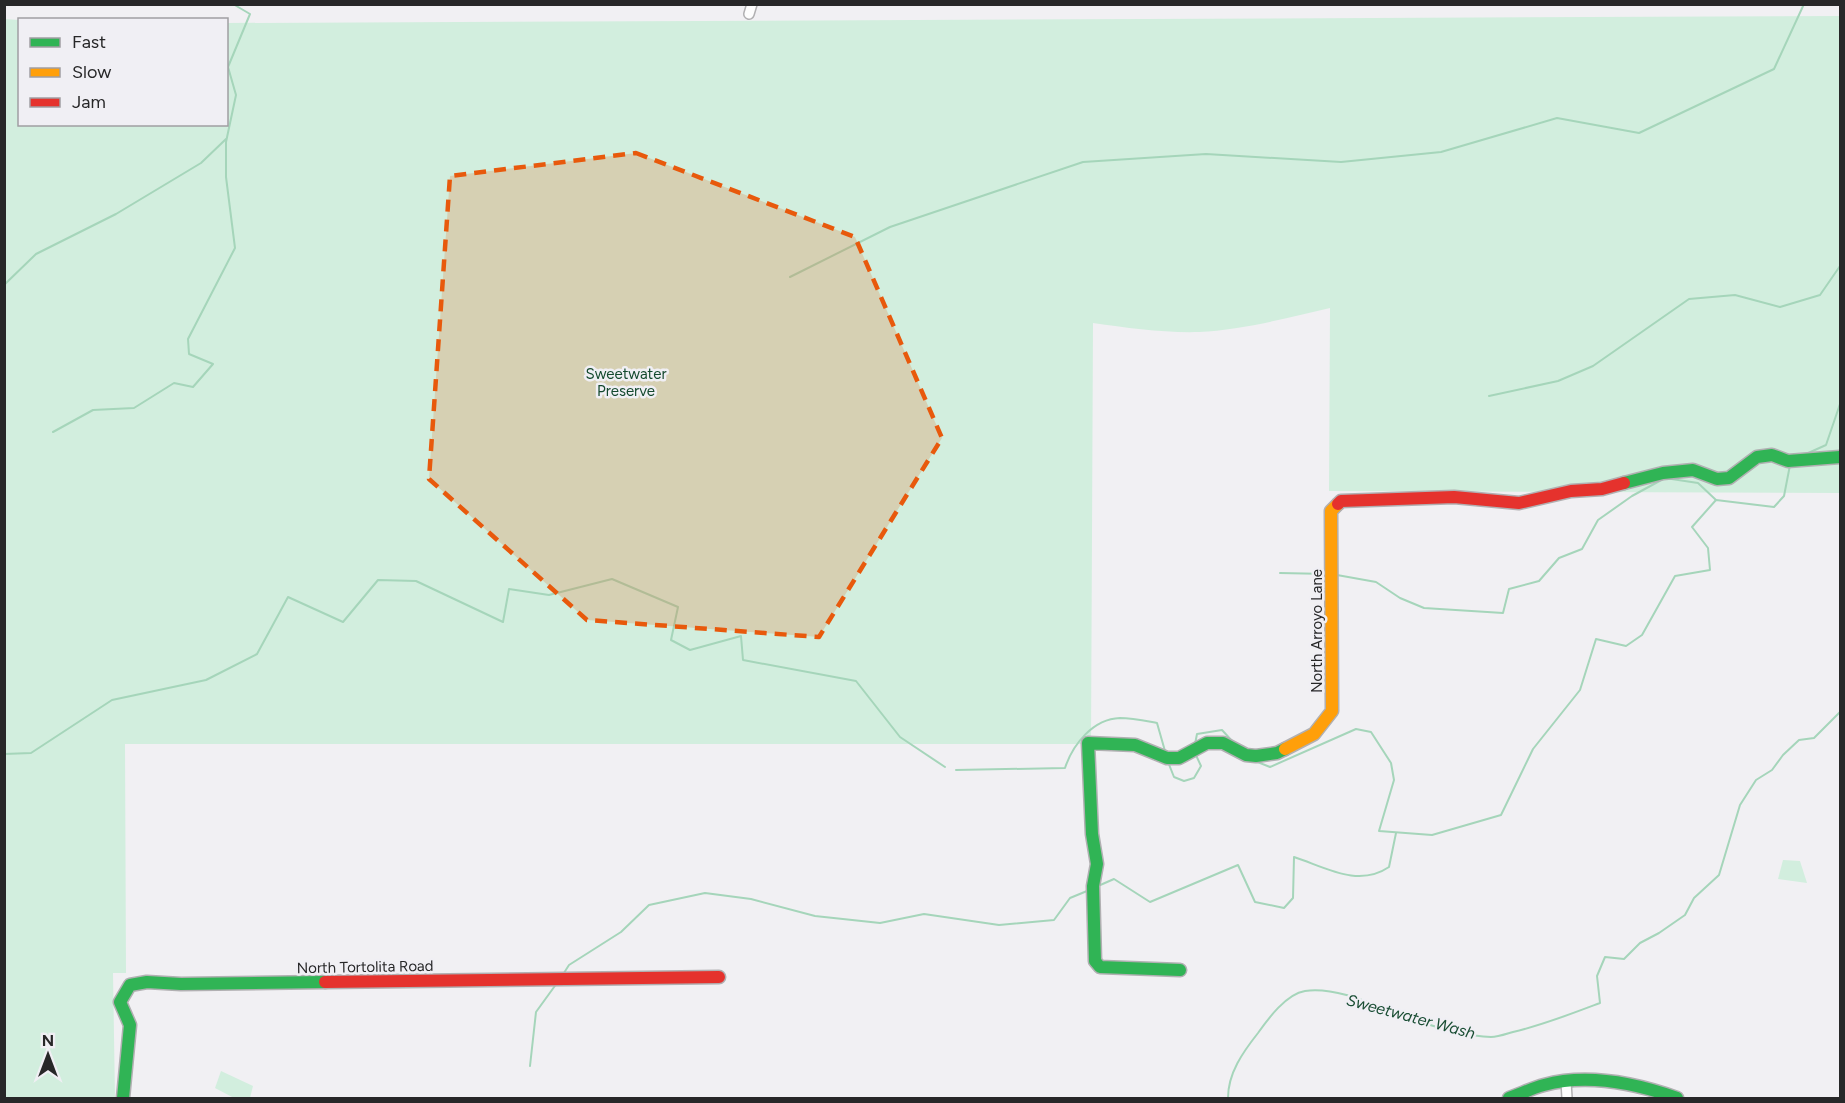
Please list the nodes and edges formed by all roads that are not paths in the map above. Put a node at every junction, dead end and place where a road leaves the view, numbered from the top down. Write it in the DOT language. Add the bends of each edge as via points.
graph roads {
  1 [pos="1840,457"];
  2 [pos="1180,970"];
  3 [pos="719,976"];
  4 [pos="1566,1081"];
  5 [pos="123,1098"];
  6 [pos="1509,1098"];
  7 [pos="1567,1098"];
  8 [pos="1677,1098"];
  1 -- 2 [label="street, North Arroyo Lane" via="1788,461 1772,455 1757,457 1729,478 1717,479 1693,470 1663,472 1602,489 1571,491 1519,503 1454,497 1341,501 1331,511 1332,711 1314,734 1277,753 1256,756 1223,743 1207,743 1179,758 1167,758 1135,745 1088,743 1097,864 1093,886 1095,961 1100,967"];
  3 -- 5 [label="street, North Tortolita Road" via="129,985 120,1002 130,1025"];
  4 -- 6 [label="street"];
  4 -- 7 [label="street"];
  4 -- 8 [label="street" via="1616,1081"];
}
